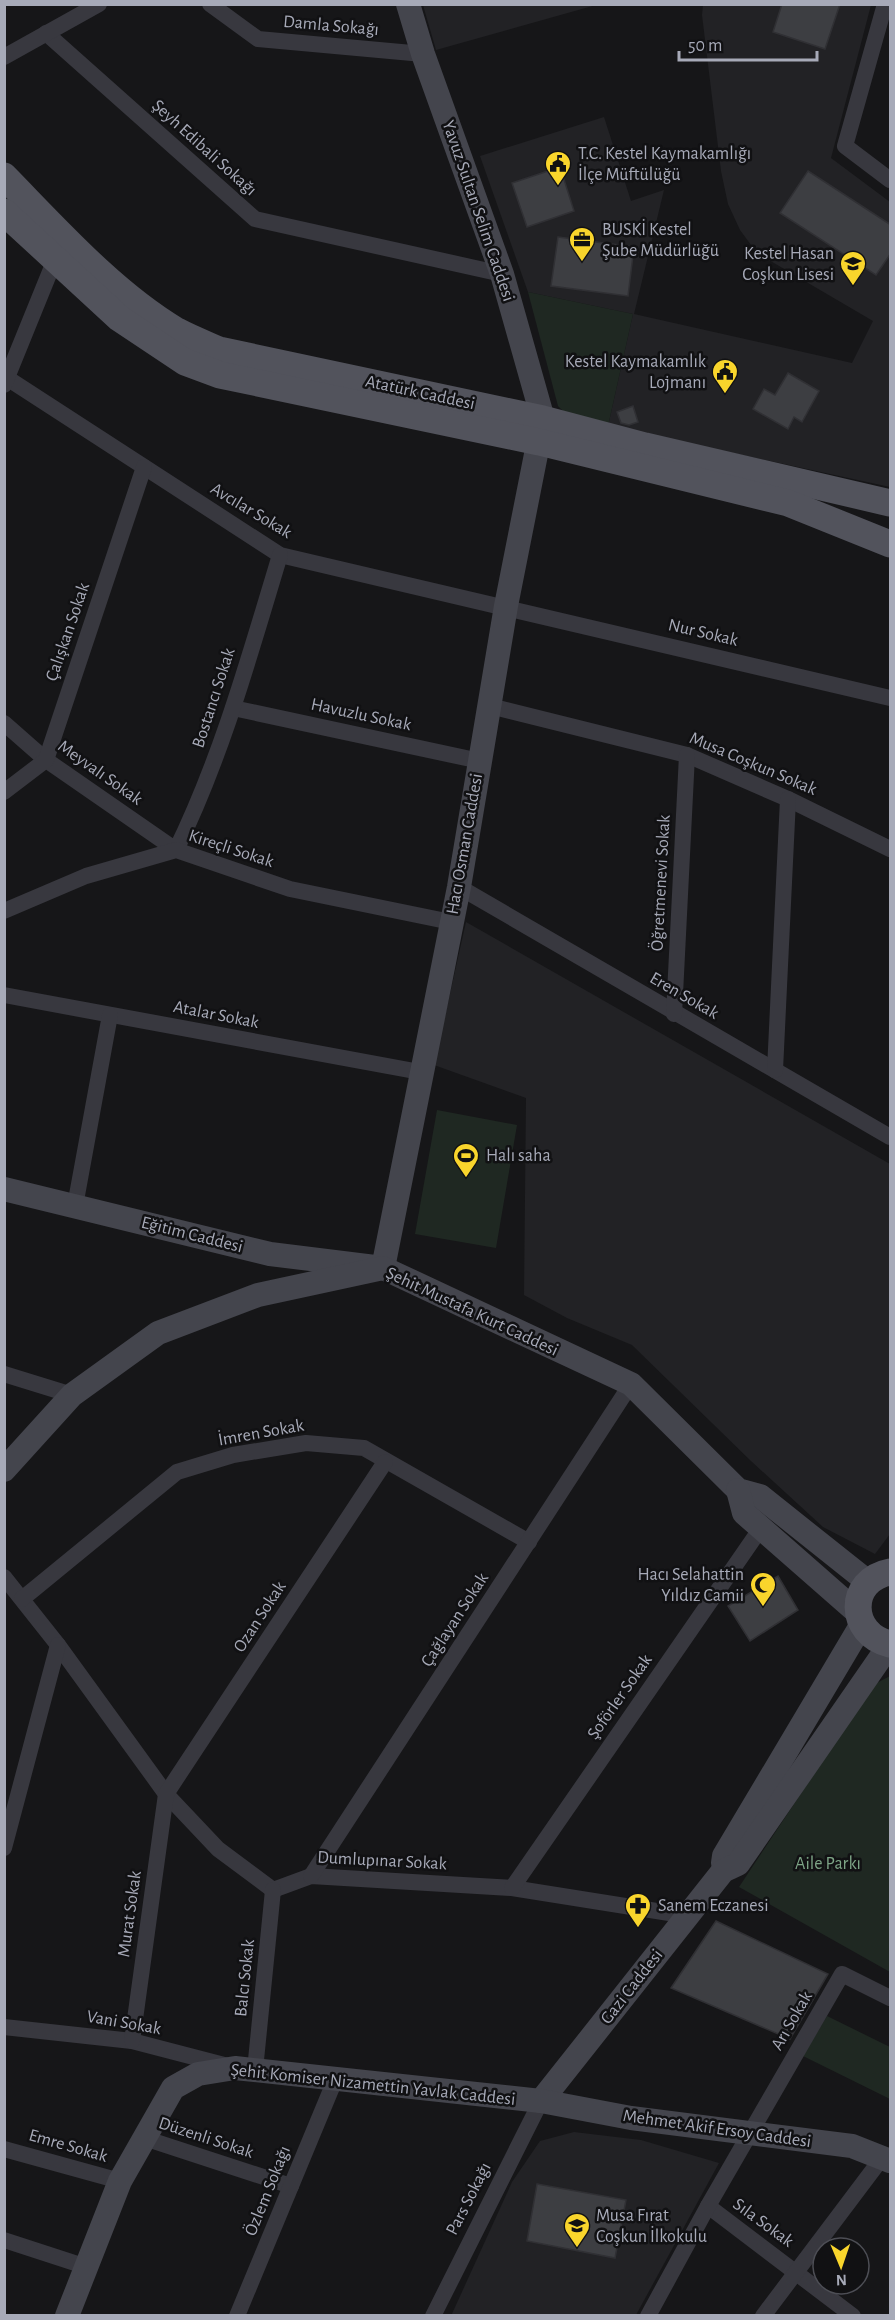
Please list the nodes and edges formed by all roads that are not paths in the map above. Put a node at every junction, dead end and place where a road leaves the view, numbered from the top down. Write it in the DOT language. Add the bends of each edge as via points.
graph roads {
  1 [pos="99,4"];
  2 [pos="210,4"];
  3 [pos="408,4"];
  4 [pos="885,4"];
  5 [pos="46,33"];
  6 [pos="423,54"];
  7 [pos="4,57"];
  8 [pos="4,176"];
  9 [pos="891,180"];
  10 [pos="4,212"];
  11 [pos="60,248"];
  12 [pos="502,274"];
  13 [pos="6,382"];
  14 [pos="541,431"];
  15 [pos="642,456"];
  16 [pos="144,467"];
  17 [pos="891,503"];
  18 [pos="891,544"];
  19 [pos="280,555"];
  20 [pos="506,606"];
  21 [pos="891,698"];
  22 [pos="490,706"];
  23 [pos="233,708"];
  24 [pos="4,723"];
  25 [pos="687,755"];
  26 [pos="46,760"];
  27 [pos="480,761"];
  28 [pos="4,792"];
  29 [pos="788,799"];
  30 [pos="891,849"];
  31 [pos="176,850"];
  32 [pos="459,887"];
  33 [pos="4,911"];
  34 [pos="451,922"];
  35 [pos="4,995"];
  36 [pos="674,1014"];
  37 [pos="110,1015"];
  38 [pos="775,1070"];
  39 [pos="420,1072"];
  40 [pos="891,1137"];
  41 [pos="4,1189"];
  42 [pos="75,1206"];
  43 [pos="383,1268"];
  44 [pos="4,1374"];
  45 [pos="631,1384"];
  46 [pos="72,1395"];
  47 [pos="385,1462"];
  48 [pos="4,1470"];
  49 [pos="738,1490"];
  50 [pos="761,1528"];
  51 [pos="529,1542"];
  52 [pos="885,1574"];
  53 [pos="4,1577"];
  54 [pos="22,1599"];
  55 [pos="860,1619"];
  56 [pos="890,1644"];
  57 [pos="58,1645"];
  58 [pos="166,1794"];
  59 [pos="4,1848"];
  60 [pos="723,1871"];
  61 [pos="311,1876"];
  62 [pos="512,1888"];
  63 [pos="273,1890"];
  64 [pos="688,1916"];
  65 [pos="891,1998"];
  66 [pos="4,2027"];
  67 [pos="132,2041"];
  68 [pos="245,2069"];
  69 [pos="334,2080"];
  70 [pos="541,2102"];
  71 [pos="749,2134"];
  72 [pos="144,2138"];
  73 [pos="4,2149"];
  74 [pos="886,2160"];
  75 [pos="120,2181"];
  76 [pos="291,2186"];
  77 [pos="708,2206"];
  78 [pos="4,2240"];
  79 [pos="87,2267"];
  80 [pos="795,2271"];
  81 [pos="67,2316"];
  82 [pos="237,2316"];
  83 [pos="433,2316"];
  84 [pos="648,2316"];
  85 [pos="763,2316"];
  86 [pos="853,2316"];
  1 -- 5 [label="street"];
  2 -- 6 [label="street, Damla Sokağı" via="258,39"];
  3 -- 6 [label="main road, Yavuz Sultan Selim Caddesi"];
  4 -- 9 [label="street" via="845,146"];
  5 -- 7 [label="street"];
  5 -- 12 [label="street, Şeyh Edibali Sokağı" via="255,219"];
  6 -- 12 [label="main road, Yavuz Sultan Selim Caddesi"];
  8 -- 11 [label="main road, Atatürk Caddesi"];
  10 -- 11 [label="main road, Atatürk Caddesi"];
  11 -- 13 [label="street"];
  11 -- 14 [label="main road, Atatürk Caddesi" via="177,331 219,350"];
  12 -- 14 [label="main road, Yavuz Sultan Selim Caddesi"];
  13 -- 16 [label="street, Avcılar Sokak"];
  14 -- 15 [label="main road, Atatürk Caddesi"];
  14 -- 20 [label="main road, Hacı Osman Caddesi"];
  15 -- 17 [label="main road, Atatürk Caddesi"];
  15 -- 18 [label="main road, Atatürk Caddesi" via="788,503"];
  16 -- 19 [label="street, Avcılar Sokak"];
  16 -- 26 [label="street, Çalışkan Sokak"];
  19 -- 20 [label="street, Avcılar Sokak"];
  19 -- 23 [label="street, Bostancı Sokak"];
  20 -- 21 [label="street, Nur Sokak"];
  20 -- 22 [label="main road, Hacı Osman Caddesi"];
  22 -- 25 [label="street, Musa Coşkun Sokak"];
  22 -- 27 [label="main road, Hacı Osman Caddesi"];
  23 -- 27 [label="street, Havuzlu Sokak"];
  23 -- 31 [label="street, Bostancı Sokak" via="197,808"];
  24 -- 26 [label="street, Meyvalı Sokak"];
  25 -- 29 [label="street, Musa Coşkun Sokak"];
  25 -- 36 [label="street, Öğretmenevi Sokak"];
  26 -- 28 [label="street"];
  26 -- 31 [label="street, Meyvalı Sokak"];
  27 -- 32 [label="main road, Hacı Osman Caddesi"];
  29 -- 30 [label="street, Musa Coşkun Sokak"];
  29 -- 38 [label="street"];
  31 -- 33 [label="street, Kireçli Sokak" via="86,876"];
  31 -- 34 [label="street, Kireçli Sokak" via="290,889"];
  32 -- 34 [label="main road, Hacı Osman Caddesi"];
  32 -- 36 [label="street, Eren Sokak"];
  34 -- 39 [label="main road, Hacı Osman Caddesi"];
  35 -- 37 [label="street, Atalar Sokak"];
  36 -- 38 [label="street, Eren Sokak"];
  37 -- 39 [label="street, Atalar Sokak"];
  37 -- 42 [label="street"];
  38 -- 40 [label="street, Eren Sokak"];
  39 -- 43 [label="main road, Hacı Osman Caddesi"];
  41 -- 42 [label="main road, Eğitim Caddesi"];
  42 -- 43 [label="main road, Eğitim Caddesi" via="270,1254"];
  43 -- 45 [label="main road, Şehit Mustafa Kurt Caddesi"];
  43 -- 46 [label="main road, Şehit Mustafa Kurt Caddesi" via="258,1295 158,1333"];
  44 -- 46 [label="street"];
  45 -- 49 [label="main road, Şehit Mustafa Kurt Caddesi"];
  45 -- 51 [label="street, Çağlayan Sokak"];
  46 -- 48 [label="main road, Şehit Mustafa Kurt Caddesi"];
  47 -- 51 [label="street, İmren Sokak"];
  47 -- 54 [label="street, İmren Sokak" via="364,1448 306,1443 233,1455 177,1472"];
  47 -- 58 [label="street, Ozan Sokak"];
  49 -- 50 [label="main road, Şehit Mustafa Kurt Caddesi" via="744,1513"];
  49 -- 52 [label="main road, Şehit Mustafa Kurt Caddesi" via="760,1496"];
  50 -- 55 [label="main road, Şehit Mustafa Kurt Caddesi"];
  50 -- 62 [label="street, Şoförler Sokak"];
  51 -- 61 [label="street, Çağlayan Sokak"];
  52 -- 55 [label="main road" via="861,1591"];
  53 -- 54 [label="street"];
  54 -- 57 [label="street"];
  55 -- 56 [label="main road" via="869,1634"];
  55 -- 60 [label="main road, Gazi Caddesi" via="724,1856"];
  56 -- 60 [label="main road, Gazi Caddesi" via="738,1864"];
  57 -- 58 [label="street"];
  57 -- 59 [label="street"];
  58 -- 63 [label="street" via="218,1849"];
  58 -- 67 [label="street, Murat Sokak"];
  60 -- 64 [label="main road, Gazi Caddesi"];
  61 -- 62 [label="street, Dumlupınar Sokak"];
  61 -- 63 [label="street, Dumlupınar Sokak"];
  62 -- 64 [label="street, Dumlupınar Sokak"];
  63 -- 68 [label="street, Balcı Sokak"];
  64 -- 70 [label="main road, Gazi Caddesi"];
  65 -- 71 [label="street, Arı Sokak" via="842,1974"];
  66 -- 67 [label="street, Vani Sokak"];
  67 -- 68 [label="street, Vani Sokak"];
  68 -- 69 [label="main road, Şehit Komiser Nizamettin Yavlak Caddesi"];
  68 -- 72 [label="main road, Şehit Komiser Nizamettin Yavlak Caddesi" via="198,2074 173,2088"];
  69 -- 70 [label="main road, Şehit Komiser Nizamettin Yavlak Caddesi"];
  69 -- 76 [label="street, Özlem Sokağı"];
  70 -- 71 [label="main road, Mehmet Akif Ersoy Caddesi"];
  70 -- 83 [label="street, Pars Sokağı"];
  71 -- 74 [label="main road, Mehmet Akif Ersoy Caddesi" via="852,2146"];
  71 -- 77 [label="street"];
  72 -- 75 [label="main road, Şehit Komiser Nizamettin Yavlak Caddesi"];
  72 -- 76 [label="street, Düzenli Sokak"];
  73 -- 75 [label="street, Emre Sokak"];
  74 -- 80 [label="street"];
  75 -- 79 [label="main road, Şehit Komiser Nizamettin Yavlak Caddesi"];
  76 -- 82 [label="street, Özlem Sokağı"];
  77 -- 80 [label="street, Sıla Sokak"];
  77 -- 84 [label="street"];
  78 -- 79 [label="street"];
  79 -- 81 [label="main road, Şehit Komiser Nizamettin Yavlak Caddesi"];
  80 -- 85 [label="street"];
  80 -- 86 [label="street, Sıla Sokak"];
}
